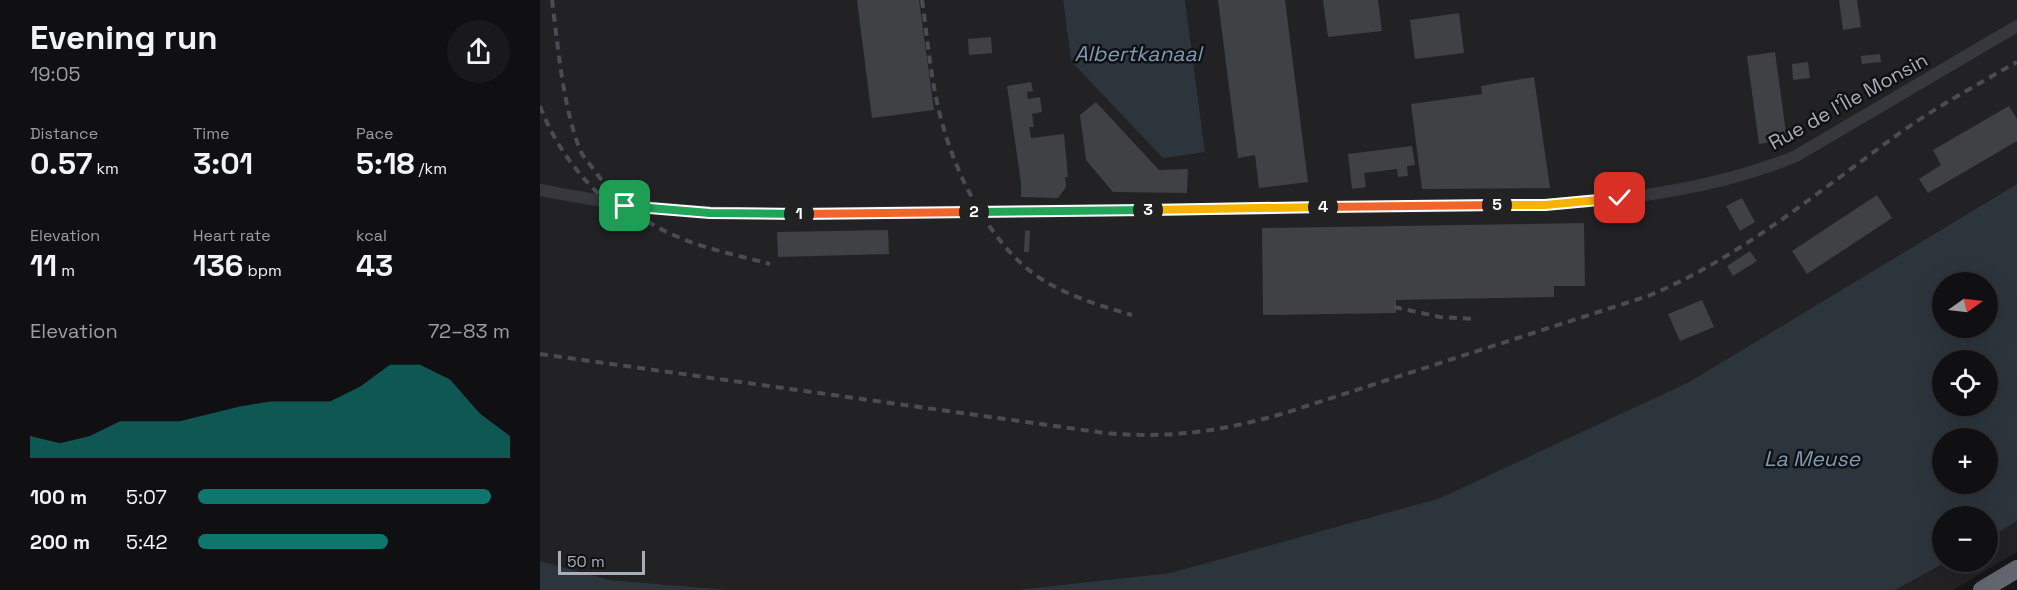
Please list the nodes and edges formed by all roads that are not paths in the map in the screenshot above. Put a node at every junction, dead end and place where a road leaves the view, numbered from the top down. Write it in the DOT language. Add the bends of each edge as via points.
graph roads {
  1 [pos="2017,26"];
  2 [pos="540,190"];
  3 [pos="2017,569"];
  4 [pos="1982,590"];
  1 -- 2 [label="street, Rue de l'Île Monsin" via="1796,156 1699,186 1620,198 1545,205 763,214 625,206"];
  3 -- 4 [label="highway"];
}
